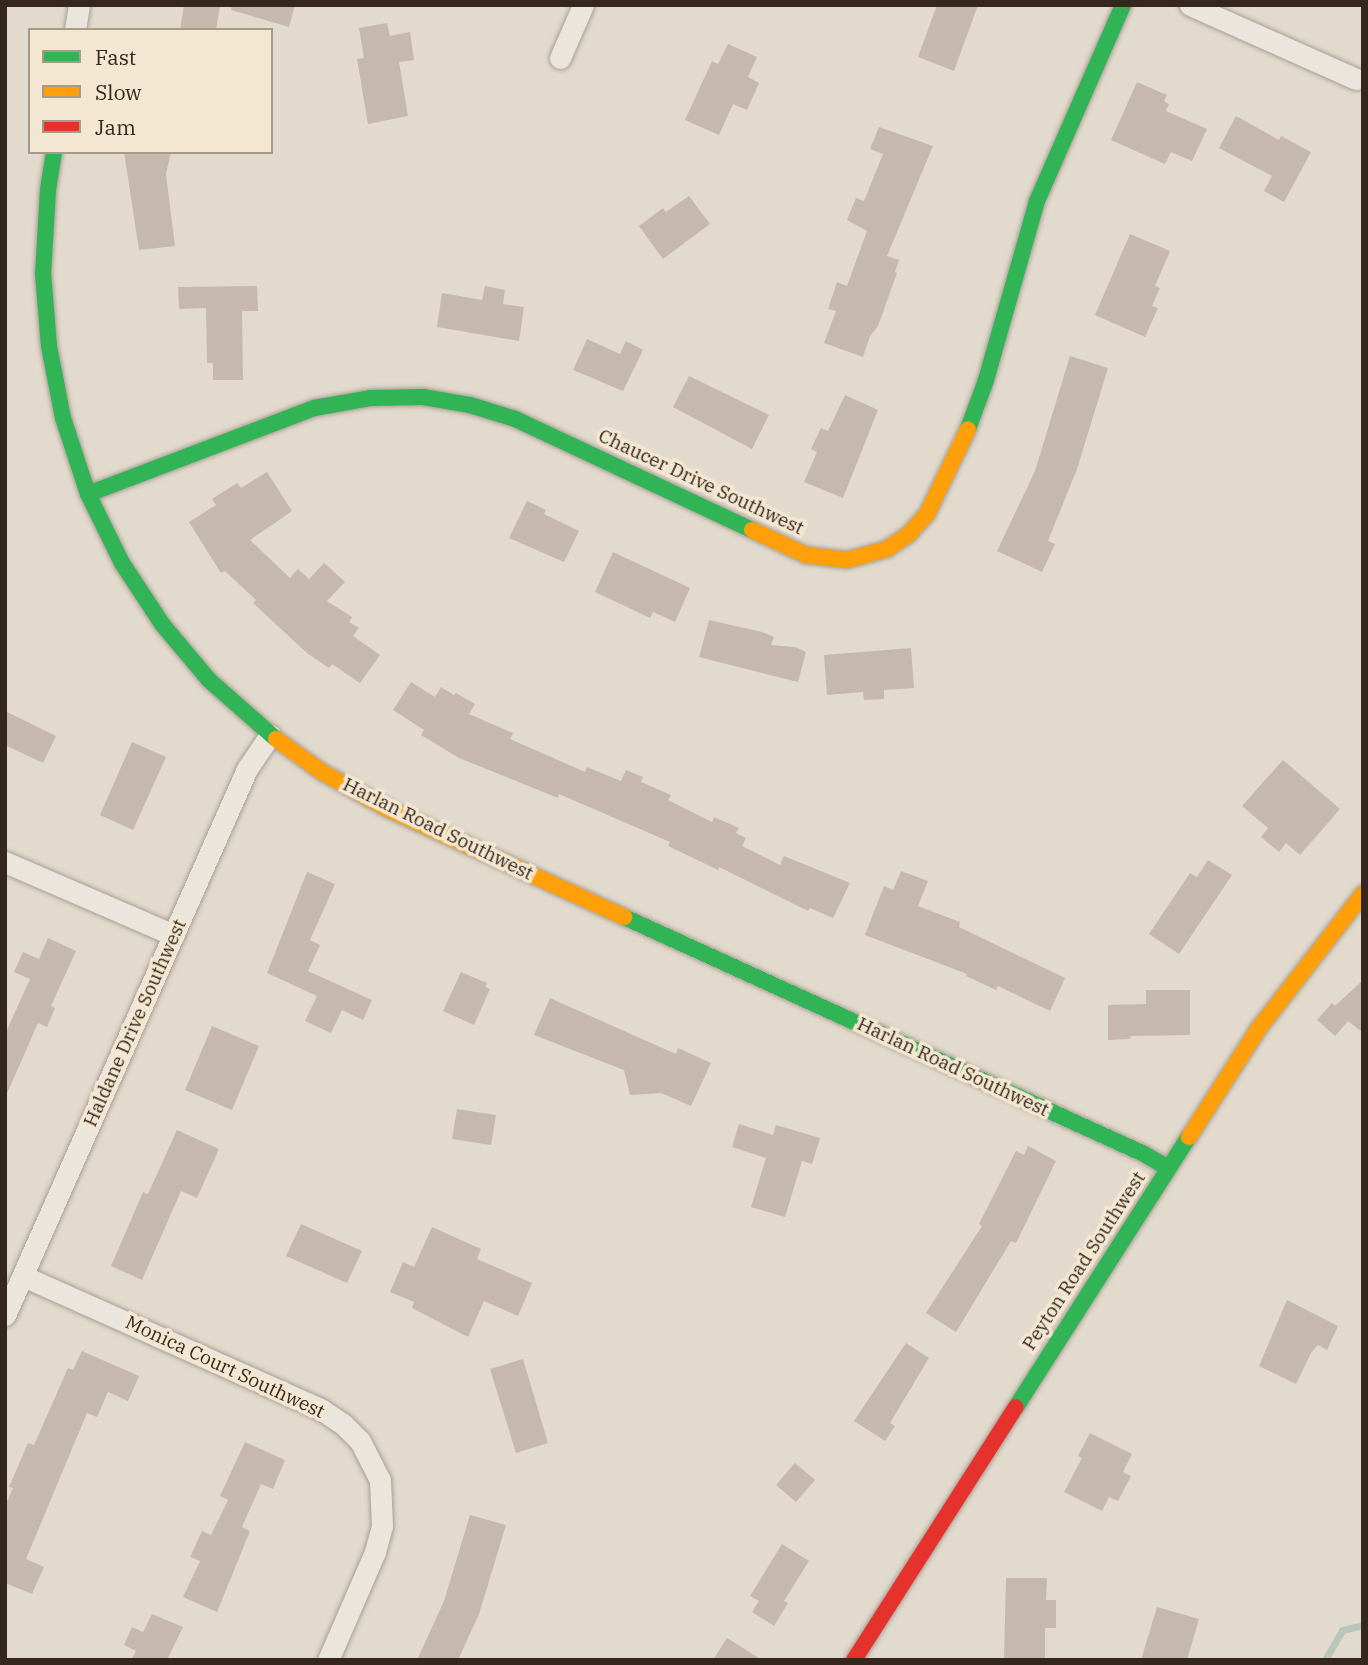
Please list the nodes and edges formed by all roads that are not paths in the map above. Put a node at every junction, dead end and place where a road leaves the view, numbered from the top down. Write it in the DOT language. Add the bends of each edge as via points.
graph roads {
  1 [pos="79,5"];
  2 [pos="583,5"];
  3 [pos="1123,5"];
  4 [pos="1190,5"];
  5 [pos="75,28"];
  6 [pos="560,58"];
  7 [pos="1356,79"];
  8 [pos="54,154"];
  9 [pos="88,494"];
  10 [pos="270,735"];
  11 [pos="5,862"];
  12 [pos="1363,894"];
  13 [pos="174,935"];
  14 [pos="1168,1168"];
  15 [pos="23,1276"];
  16 [pos="5,1315"];
  17 [pos="328,1660"];
  18 [pos="854,1660"];
  1 -- 5 [label="street"];
  2 -- 6 [label="street"];
  3 -- 9 [label="street, Chaucer Drive Southwest" via="1037,201 971,422 927,514 887,549 847,560 807,555 515,419 423,397 370,398 314,408"];
  4 -- 7 [label="street"];
  8 -- 9 [label="street, Harlan Road Southwest" via="43,274 49,346 63,418"];
  9 -- 10 [label="street, Harlan Road Southwest" via="122,563 162,624 209,680"];
  10 -- 13 [label="street, Haldane Drive Southwest" via="247,769"];
  10 -- 14 [label="street, Harlan Road Southwest" via="321,772 386,808"];
  11 -- 13 [label="street"];
  12 -- 14 [label="street, Peyton Road Southwest" via="1259,1028"];
  13 -- 15 [label="street, Haldane Drive Southwest"];
  14 -- 18 [label="street, Peyton Road Southwest"];
  15 -- 16 [label="street, Haldane Drive Southwest"];
  15 -- 17 [label="street, Monica Court Southwest" via="322,1410 360,1441 380,1480 382,1526 376,1552"];
}
